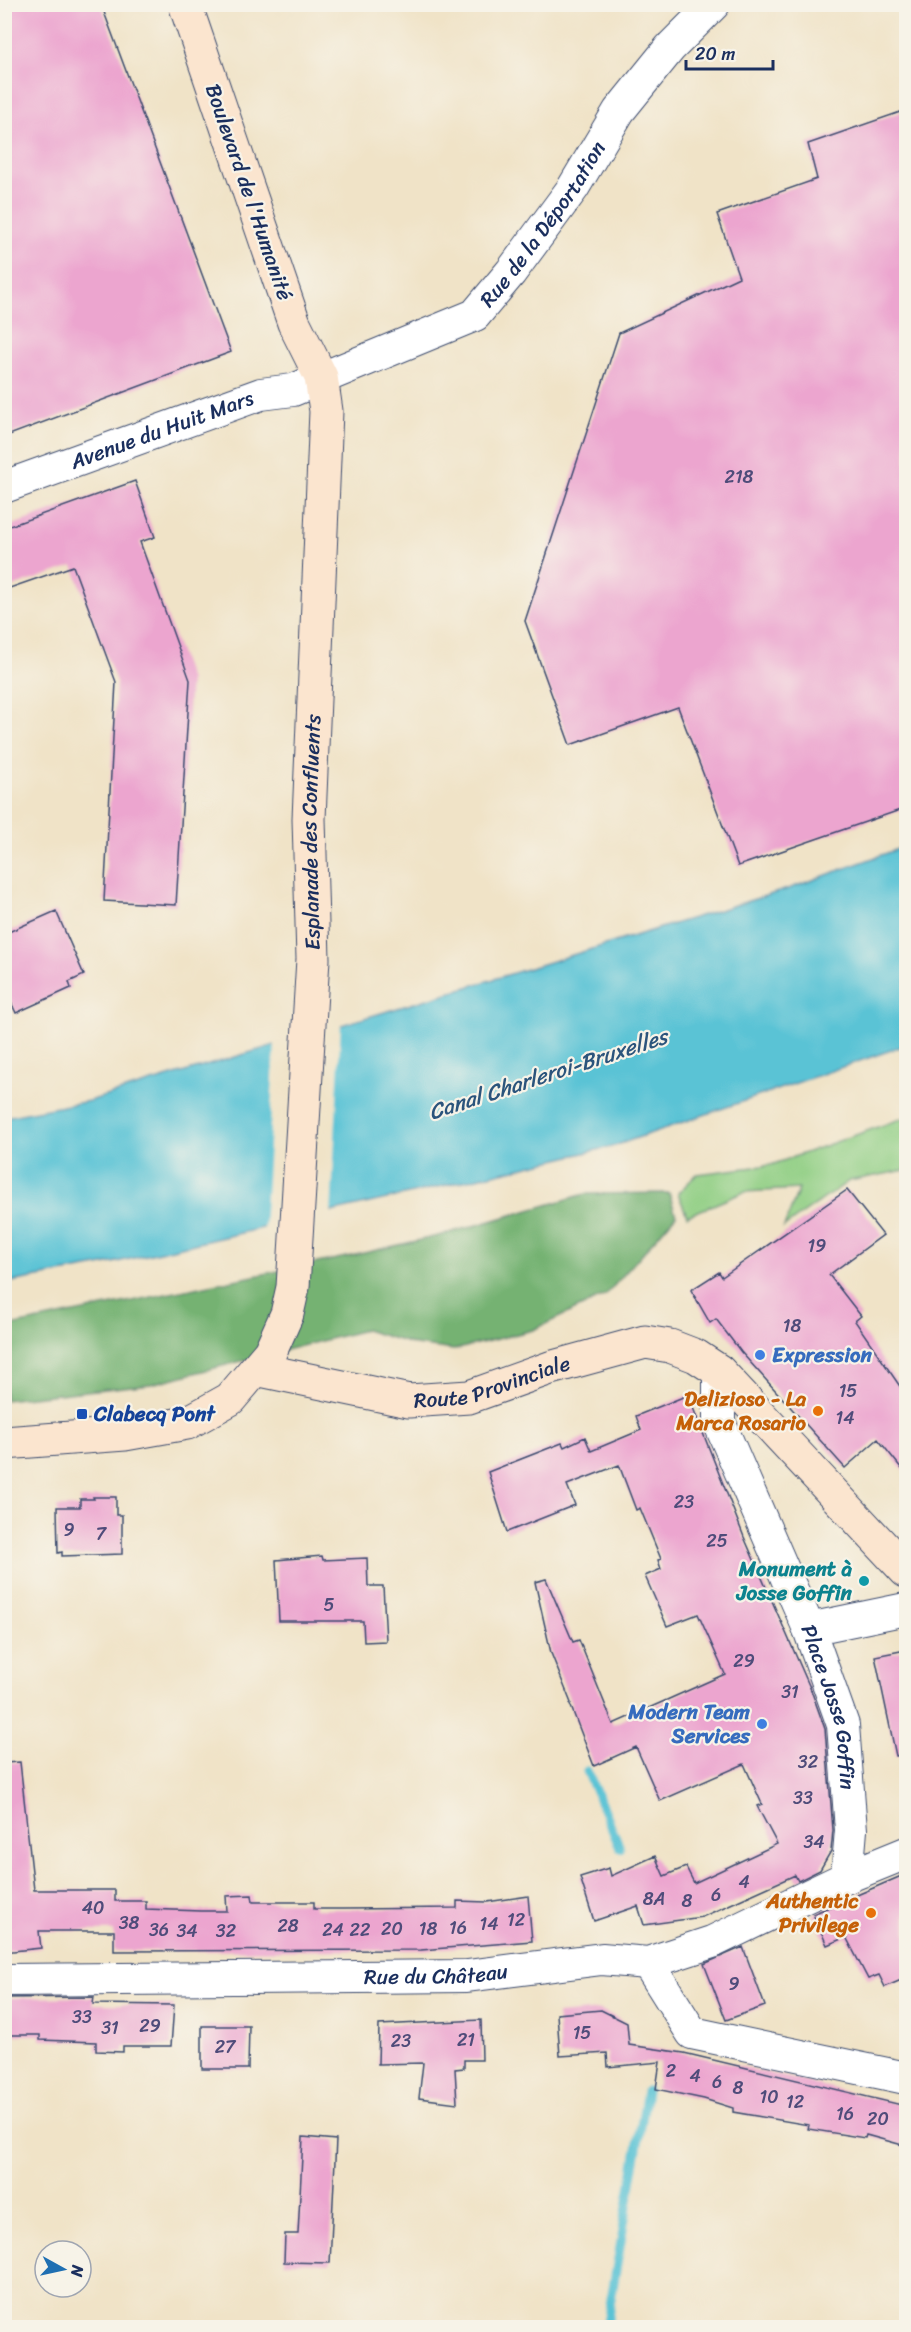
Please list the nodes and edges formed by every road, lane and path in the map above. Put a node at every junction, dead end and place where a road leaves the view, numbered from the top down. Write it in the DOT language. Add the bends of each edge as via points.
graph roads {
  1 [pos="185,4"];
  2 [pos="714,4"];
  3 [pos="321,377"];
  4 [pos="4,487"];
  5 [pos="256,1369"];
  6 [pos="719,1371"];
  7 [pos="4,1443"];
  8 [pos="906,1571"];
  9 [pos="906,1609"];
  10 [pos="809,1629"];
  11 [pos="906,1852"];
  12 [pos="847,1877"];
  13 [pos="648,1963"];
  14 [pos="4,1980"];
  15 [pos="906,2078"];
  1 -- 3 [label="main road, Boulevard de l'Humanité" via="294,323"];
  2 -- 3 [label="street, Rue de la Déportation" via="670,48 619,111 573,188 476,315"];
  3 -- 4 [label="street, Avenue du Huit Mars" via="293,390 261,394"];
  3 -- 5 [label="main road, Esplanade des Confluents" via="326,411 309,819 313,960 294,1287 270,1352"];
  5 -- 6 [label="main road, Route Provinciale" via="409,1401 469,1397 550,1368 645,1342 670,1346"];
  5 -- 7 [label="main road" via="230,1399 187,1423 125,1434"];
  6 -- 8 [label="main road"];
  6 -- 10 [label="street, Place Josse Goffin" via="719,1422"];
  9 -- 10 [label="street"];
  10 -- 12 [label="street, Place Josse Goffin" via="843,1725 851,1830"];
  11 -- 12 [label="street"];
  12 -- 13 [label="street, Rue du Château" via="712,1942"];
  13 -- 14 [label="street, Rue du Château" via="602,1959 467,1976"];
  13 -- 15 [label="street" via="692,2033"];
}
